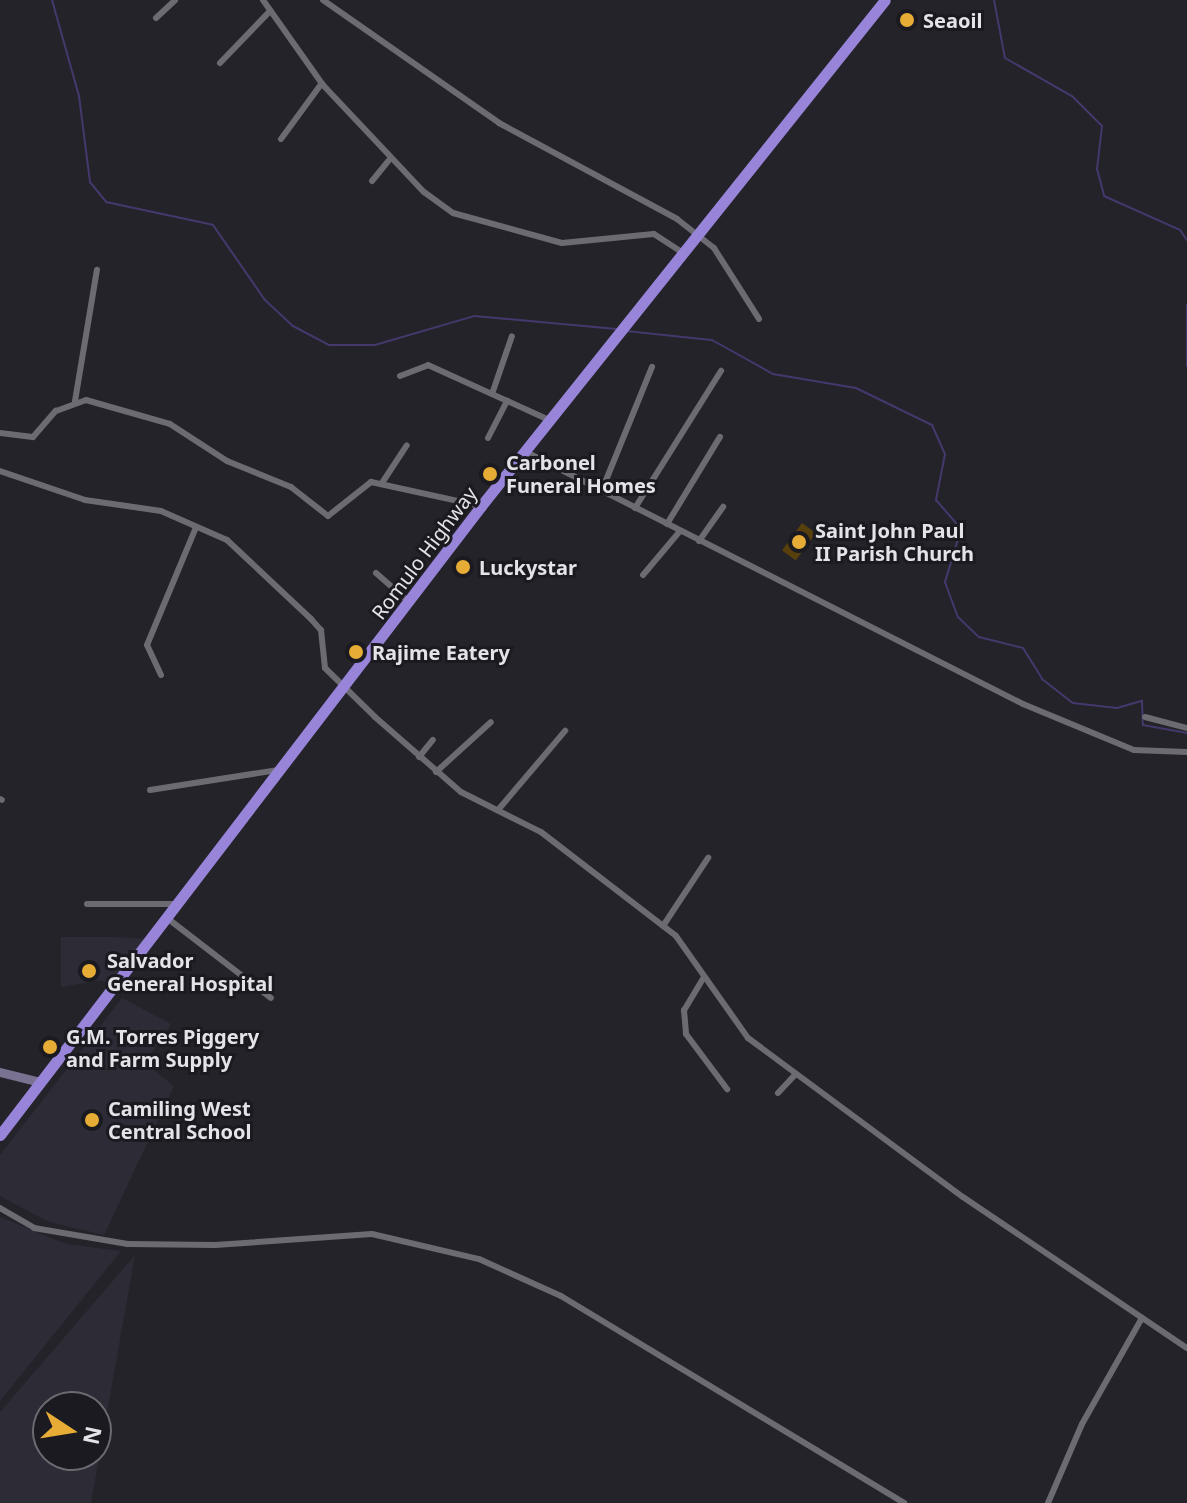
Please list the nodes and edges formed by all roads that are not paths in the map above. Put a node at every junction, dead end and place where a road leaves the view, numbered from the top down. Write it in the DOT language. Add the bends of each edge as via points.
graph roads {
  1 [pos="175,0"];
  2 [pos="263,0"];
  3 [pos="323,0"];
  4 [pos="885,0"];
  5 [pos="270,11"];
  6 [pos="156,18"];
  7 [pos="220,63"];
  8 [pos="322,83"];
  9 [pos="281,139"];
  10 [pos="391,158"];
  11 [pos="372,181"];
  12 [pos="699,236"];
  13 [pos="685,254"];
  14 [pos="97,270"];
  15 [pos="759,319"];
  16 [pos="512,336"];
  17 [pos="652,367"];
  18 [pos="721,371"];
  19 [pos="400,376"];
  20 [pos="492,394"];
  21 [pos="75,401"];
  22 [pos="507,401"];
  23 [pos="550,421"];
  24 [pos="0,433"];
  25 [pos="720,437"];
  26 [pos="488,438"];
  27 [pos="407,445"];
  28 [pos="526,452"];
  29 [pos="0,471"];
  30 [pos="382,483"];
  31 [pos="602,490"];
  32 [pos="481,506"];
  33 [pos="723,507"];
  34 [pos="635,508"];
  35 [pos="667,524"];
  36 [pos="196,527"];
  37 [pos="680,531"];
  38 [pos="699,541"];
  39 [pos="376,573"];
  40 [pos="643,575"];
  41 [pos="409,602"];
  42 [pos="161,675"];
  43 [pos="344,688"];
  44 [pos="1145,717"];
  45 [pos="491,722"];
  46 [pos="1187,728"];
  47 [pos="565,731"];
  48 [pos="433,740"];
  49 [pos="1187,752"];
  50 [pos="419,757"];
  51 [pos="282,769"];
  52 [pos="436,772"];
  53 [pos="150,790"];
  54 [pos="498,810"];
  55 [pos="708,858"];
  56 [pos="87,904"];
  57 [pos="177,904"];
  58 [pos="167,918"];
  59 [pos="663,926"];
  60 [pos="704,977"];
  61 [pos="271,998"];
  62 [pos="0,1072"];
  63 [pos="796,1074"];
  64 [pos="40,1082"];
  65 [pos="727,1089"];
  66 [pos="778,1093"];
  67 [pos="0,1135"];
  68 [pos="0,1208"];
  69 [pos="1142,1318"];
  70 [pos="1187,1348"];
  71 [pos="904,1503"];
  72 [pos="1048,1503"];
  1 -- 6 [label="street"];
  2 -- 5 [label="street"];
  3 -- 12 [label="street" via="499,123"];
  4 -- 12 [label="highway, Romulo Highway"];
  5 -- 7 [label="street"];
  5 -- 8 [label="street"];
  8 -- 9 [label="street"];
  8 -- 10 [label="street"];
  10 -- 11 [label="street"];
  10 -- 13 [label="street" via="424,192 476,222 562,243 654,234"];
  12 -- 13 [label="highway, Romulo Highway"];
  12 -- 15 [label="street" via="729,267"];
  13 -- 23 [label="highway, Romulo Highway"];
  14 -- 21 [label="street"];
  16 -- 20 [label="street"];
  17 -- 31 [label="street"];
  18 -- 34 [label="street"];
  19 -- 20 [label="street" via="428,365"];
  20 -- 22 [label="street"];
  21 -- 24 [label="street" via="33,437"];
  21 -- 30 [label="street" via="170,424 227,461 291,487 328,516 339,514 365,484"];
  22 -- 23 [label="street"];
  22 -- 26 [label="street"];
  23 -- 28 [label="highway, Romulo Highway"];
  25 -- 35 [label="street"];
  27 -- 30 [label="street"];
  28 -- 31 [label="street"];
  28 -- 32 [label="highway, Romulo Highway"];
  29 -- 36 [label="street" via="85,500 161,511"];
  30 -- 32 [label="street"];
  31 -- 34 [label="street"];
  32 -- 41 [label="highway, Romulo Highway"];
  33 -- 38 [label="street"];
  34 -- 35 [label="street"];
  35 -- 37 [label="street"];
  36 -- 42 [label="street" via="147,645"];
  36 -- 43 [label="street" via="238,548 311,619 321,630 325,668"];
  37 -- 38 [label="street"];
  37 -- 40 [label="street"];
  38 -- 49 [label="street" via="1023,704 1134,750"];
  39 -- 41 [label="street"];
  41 -- 43 [label="highway, Romulo Highway"];
  43 -- 50 [label="street"];
  43 -- 51 [label="highway, Romulo Highway"];
  44 -- 46 [label="street"];
  45 -- 52 [label="street"];
  47 -- 54 [label="street"];
  48 -- 50 [label="street"];
  50 -- 52 [label="street"];
  51 -- 53 [label="street"];
  51 -- 57 [label="highway, Romulo Highway"];
  52 -- 54 [label="street"];
  54 -- 59 [label="street" via="541,832"];
  55 -- 59 [label="street"];
  56 -- 57 [label="street"];
  57 -- 58 [label="highway, Romulo Highway"];
  58 -- 61 [label="street"];
  58 -- 64 [label="highway, Romulo Highway"];
  59 -- 60 [label="street"];
  60 -- 63 [label="street" via="737,1028"];
  60 -- 65 [label="street" via="684,1010 686,1034"];
  62 -- 64 [label="street"];
  63 -- 66 [label="street"];
  63 -- 69 [label="street"];
  64 -- 67 [label="highway, Romulo Highway"];
  68 -- 71 [label="street" via="34,1228 116,1243 215,1245 372,1234 479,1259 548,1288"];
  69 -- 70 [label="street"];
  69 -- 72 [label="street" via="1082,1424"];
}
